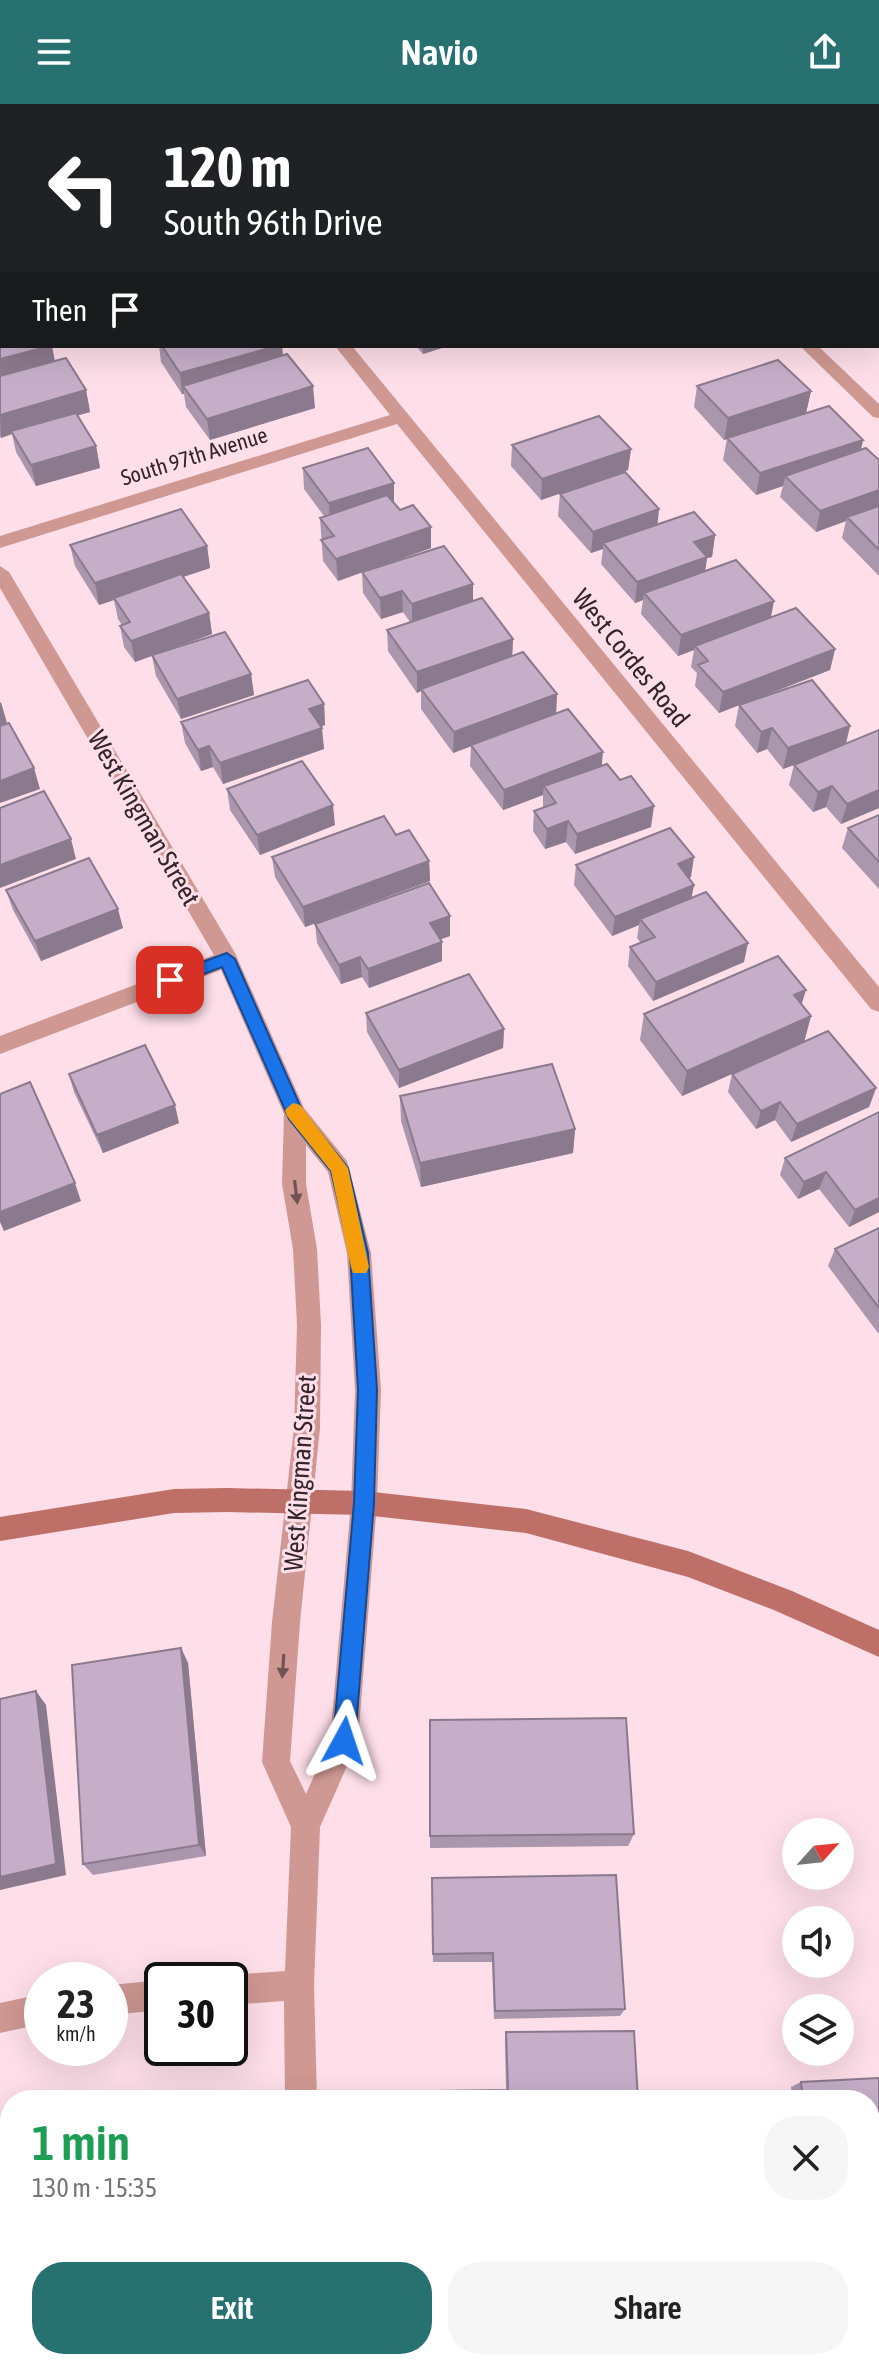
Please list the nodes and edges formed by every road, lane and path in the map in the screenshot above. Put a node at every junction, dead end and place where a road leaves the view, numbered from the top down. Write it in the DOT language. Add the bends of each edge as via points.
graph roads {
  1 [pos="345,348"];
  2 [pos="810,348"];
  3 [pos="879,413"];
  4 [pos="402,417"];
  5 [pos="0,542"];
  6 [pos="0,572"];
  7 [pos="227,959"];
  8 [pos="879,1003"];
  9 [pos="0,1045"];
  10 [pos="295,1114"];
  11 [pos="300,1501"];
  12 [pos="364,1503"];
  13 [pos="0,1529"];
  14 [pos="879,1644"];
  15 [pos="306,1826"];
  16 [pos="299,1985"];
  17 [pos="248,1989"];
  18 [pos="24,2013"];
  19 [pos="0,2018"];
  20 [pos="301,2090"];
  1 -- 4 [label="street, West Cordes Road"];
  2 -- 3 [label="street"];
  4 -- 5 [label="street, South 97th Avenue"];
  4 -- 8 [label="street, West Cordes Road"];
  6 -- 7 [label="street, West Kingman Street"];
  7 -- 9 [label="street"];
  7 -- 10 [label="street, West Kingman Street"];
  10 -- 11 [label="street, West Kingman Street, one-way" via="294,1184 305,1249 309,1325"];
  10 -- 12 [label="street, West Kingman Street" via="339,1168 359,1253 368,1390"];
  11 -- 12 [label="street"];
  11 -- 13 [label="street" via="174,1501"];
  11 -- 15 [label="street, West Kingman Street, one-way" via="276,1762"];
  12 -- 14 [label="street" via="526,1521 611,1541 782,1600"];
  12 -- 15 [label="street, West Kingman Street" via="344,1741"];
  15 -- 16 [label="street, West Kingman Street"];
  16 -- 17 [label="street"];
  16 -- 20 [label="street, West Kingman Street"];
  18 -- 19 [label="street"];
}
